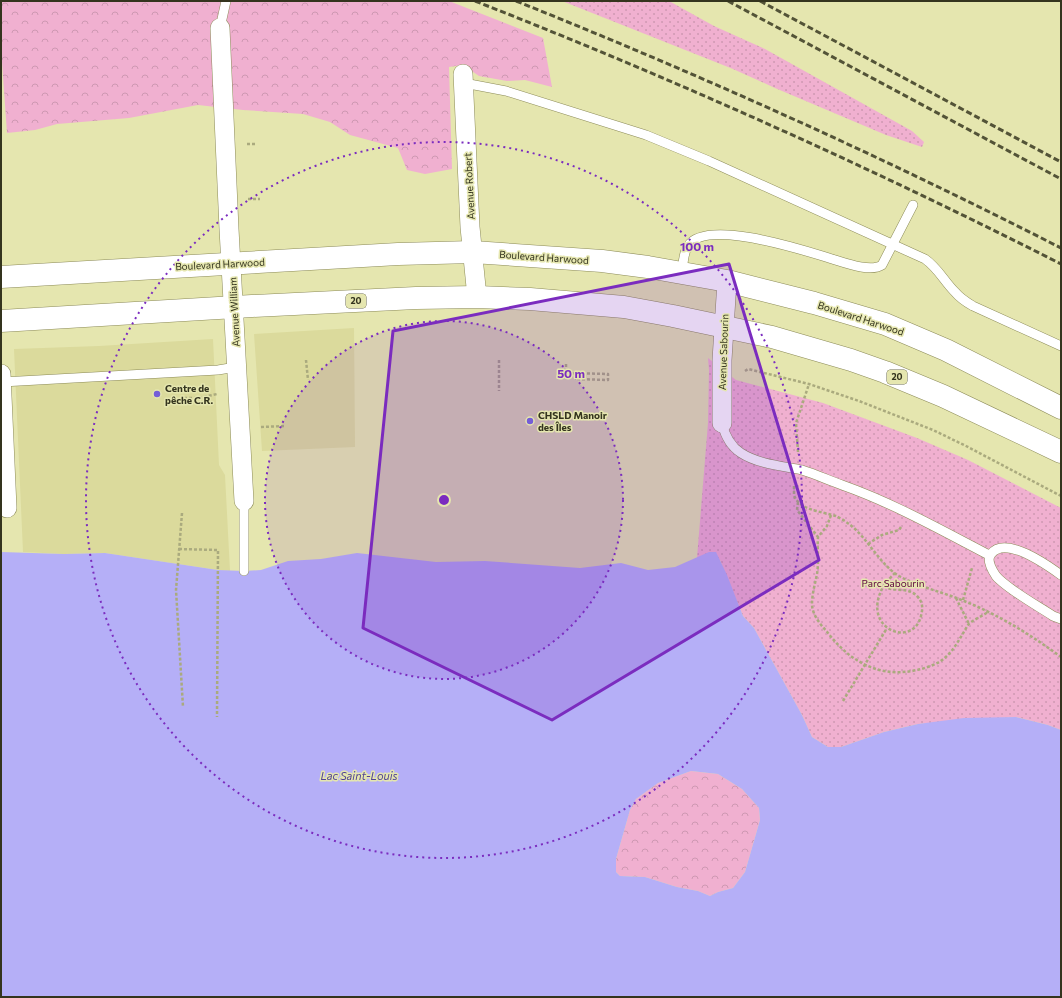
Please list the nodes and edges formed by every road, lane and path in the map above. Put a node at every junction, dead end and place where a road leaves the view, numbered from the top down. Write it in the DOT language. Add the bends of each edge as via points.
graph roads {
  1 [pos="226,1"];
  2 [pos="220,28"];
  3 [pos="463,79"];
  4 [pos="244,144"];
  5 [pos="257,144"];
  6 [pos="246,199"];
  7 [pos="260,199"];
  8 [pos="913,205"];
  9 [pos="893,244"];
  10 [pos="473,252"];
  11 [pos="231,263"];
  12 [pos="682,273"];
  13 [pos="1,277"];
  14 [pos="727,281"];
  15 [pos="477,297"];
  16 [pos="234,307"];
  17 [pos="1,322"];
  18 [pos="724,326"];
  19 [pos="1061,346"];
  20 [pos="306,360"];
  21 [pos="499,360"];
  22 [pos="566,364"];
  23 [pos="236,367"];
  24 [pos="740,374"];
  25 [pos="1,378"];
  26 [pos="576,379"];
  27 [pos="308,380"];
  28 [pos="809,384"];
  29 [pos="499,391"];
  30 [pos="219,394"];
  31 [pos="184,398"];
  32 [pos="1061,408"];
  33 [pos="260,421"];
  34 [pos="722,423"];
  35 [pos="285,426"];
  36 [pos="1061,452"];
  37 [pos="797,458"];
  38 [pos="794,483"];
  39 [pos="1061,496"];
  40 [pos="244,501"];
  41 [pos="798,502"];
  42 [pos="7,508"];
  43 [pos="182,514"];
  44 [pos="831,515"];
  45 [pos="899,530"];
  46 [pos="818,537"];
  47 [pos="868,544"];
  48 [pos="179,549"];
  49 [pos="989,555"];
  50 [pos="973,565"];
  51 [pos="244,571"];
  52 [pos="895,573"];
  53 [pos="1061,575"];
  54 [pos="884,586"];
  55 [pos="956,598"];
  56 [pos="962,600"];
  57 [pos="988,612"];
  58 [pos="1061,619"];
  59 [pos="969,624"];
  60 [pos="887,628"];
  61 [pos="1061,657"];
  62 [pos="865,665"];
  63 [pos="843,701"];
  64 [pos="183,707"];
  65 [pos="218,717"];
  1 -- 2 [label="lane"];
  2 -- 11 [label="street, Avenue William"];
  3 -- 9 [label="lane" via="646,135"];
  3 -- 10 [label="street, Avenue Robert"];
  4 -- 5 [label="path"];
  6 -- 7 [label="path"];
  8 -- 9 [label="lane"];
  9 -- 12 [label="lane" via="882,265 873,269 792,247 724,234 710,235 699,237 687,246"];
  9 -- 19 [label="lane" via="932,264 955,293 973,306"];
  10 -- 11 [label="highway, Boulevard Harwood"];
  10 -- 12 [label="highway, Boulevard Harwood" via="602,261"];
  10 -- 15 [label="street, Avenue Robert"];
  11 -- 13 [label="highway, Boulevard Harwood"];
  11 -- 16 [label="street, Avenue William"];
  12 -- 14 [label="highway, Boulevard Harwood"];
  14 -- 18 [label="street, Avenue Sabourin"];
  14 -- 32 [label="highway, Boulevard Harwood" via="884,324 946,350"];
  15 -- 16 [label="highway, 20"];
  15 -- 18 [label="highway, 20" via="624,307"];
  16 -- 17 [label="highway, 20"];
  16 -- 23 [label="street, Avenue William"];
  18 -- 34 [label="street, Avenue Sabourin"];
  18 -- 36 [label="highway, 20" via="799,344 885,372 974,410"];
  20 -- 27 [label="path"];
  21 -- 29 [label="path"];
  22 -- 26 [label="path" via="566,373 608,374 608,380"];
  23 -- 25 [label="lane" via="218,370"];
  23 -- 40 [label="street, Avenue William"];
  24 -- 28 [label="path" via="748,368"];
  25 -- 42 [label="street"];
  28 -- 37 [label="path" via="796,423"];
  28 -- 39 [label="path" via="933,430"];
  30 -- 31 [label="path"];
  33 -- 35 [label="path" via="260,427"];
  34 -- 49 [label="lane" via="724,432 734,448 754,460 804,471 857,490"];
  38 -- 41 [label="path" via="794,496"];
  40 -- 51 [label="lane"];
  41 -- 44 [label="path"];
  41 -- 46 [label="path" via="797,510"];
  43 -- 48 [label="path"];
  44 -- 46 [label="path" via="827,526"];
  44 -- 47 [label="path" via="850,524"];
  45 -- 47 [label="path" via="882,535"];
  46 -- 62 [label="path" via="819,561 812,605 816,618 839,647"];
  47 -- 52 [label="path"];
  48 -- 64 [label="path" via="176,590"];
  48 -- 65 [label="path" via="218,550"];
  49 -- 53 [label="lane" via="996,549 1013,548"];
  49 -- 58 [label="lane" via="991,568 1001,581"];
  50 -- 56 [label="path"];
  52 -- 54 [label="path"];
  52 -- 55 [label="path"];
  54 -- 60 [label="path" via="879,597 877,613"];
  54 -- 60 [label="path" via="890,590 910,591 916,595 923,609 917,625 910,630 894,632"];
  55 -- 56 [label="path"];
  55 -- 59 [label="path"];
  56 -- 57 [label="path"];
  57 -- 59 [label="path"];
  57 -- 61 [label="path"];
  59 -- 62 [label="path" via="947,657 933,665 894,672"];
  60 -- 62 [label="path"];
  62 -- 63 [label="path"];
}
